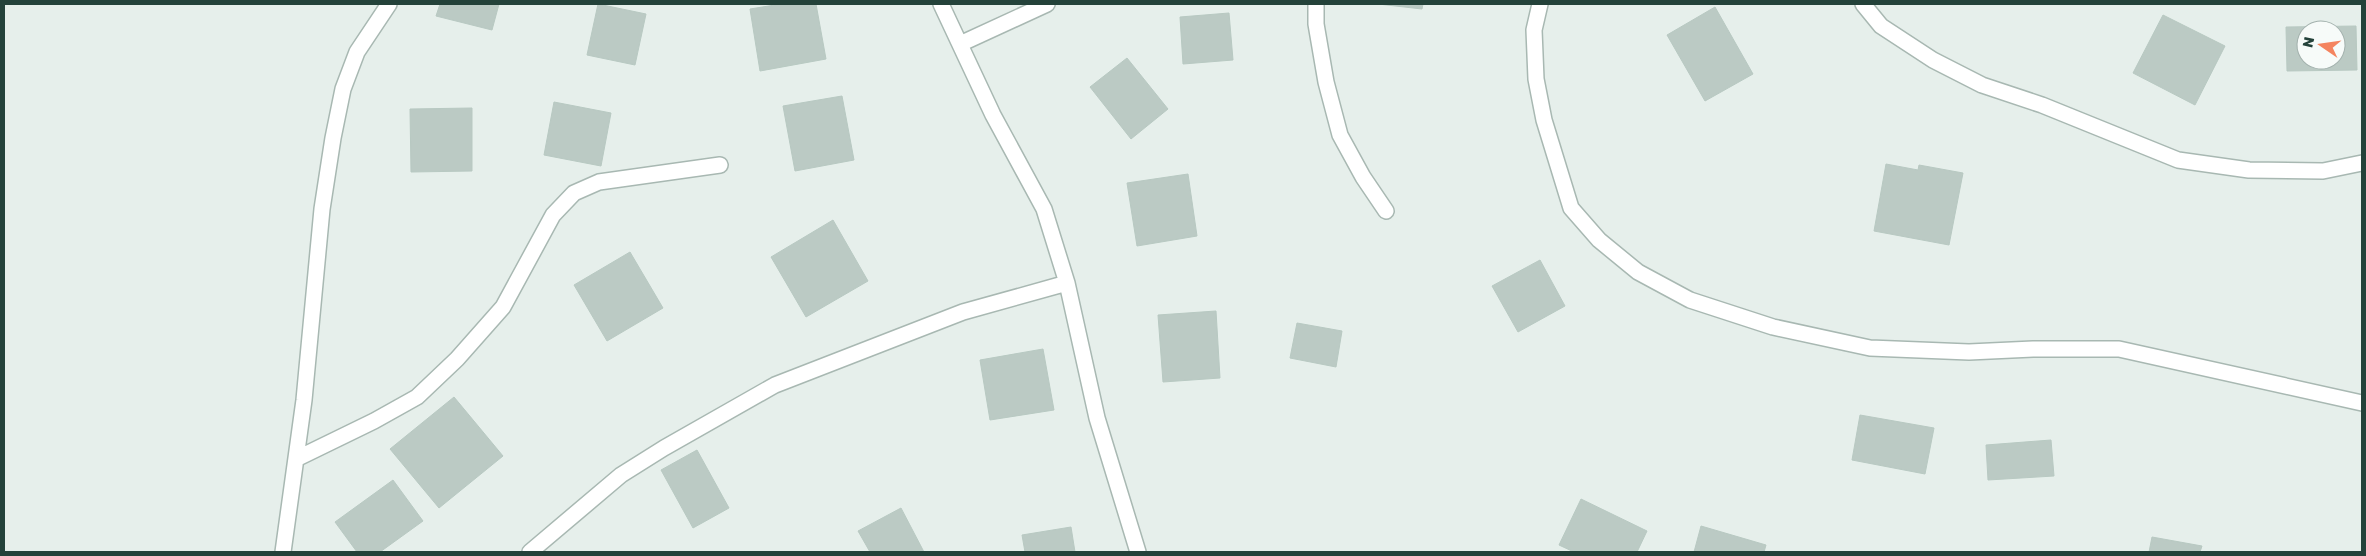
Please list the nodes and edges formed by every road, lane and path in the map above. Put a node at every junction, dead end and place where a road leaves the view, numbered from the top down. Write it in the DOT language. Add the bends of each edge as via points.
graph roads {
  1 [pos="389,4"];
  2 [pos="941,4"];
  3 [pos="1047,4"];
  4 [pos="1316,4"];
  5 [pos="1540,4"];
  6 [pos="1863,4"];
  7 [pos="960,44"];
  8 [pos="2362,163"];
  9 [pos="720,165"];
  10 [pos="1386,211"];
  11 [pos="1067,283"];
  12 [pos="2362,404"];
  13 [pos="296,459"];
  14 [pos="283,552"];
  15 [pos="530,552"];
  16 [pos="1138,552"];
  1 -- 13 [label="street" via="357,52 343,90 333,138 322,209"];
  2 -- 7 [label="street"];
  3 -- 7 [label="street"];
  4 -- 10 [label="street" via="1316,24 1326,82 1340,135 1362,177"];
  5 -- 12 [label="street" via="1534,30 1536,79 1544,120 1571,208 1599,240 1638,272 1690,300 1773,327 1870,348 1969,352 2119,349"];
  6 -- 8 [label="street" via="1881,26 1933,60 1982,85 2042,105 2178,160 2249,170 2323,171"];
  7 -- 11 [label="street" via="993,115 1044,209"];
  9 -- 13 [label="street" via="599,182 574,193 553,215 503,307 451,366 417,397"];
  11 -- 15 [label="street" via="963,312 775,385 621,475"];
  11 -- 16 [label="street" via="1097,418"];
  13 -- 14 [label="street"];
}
